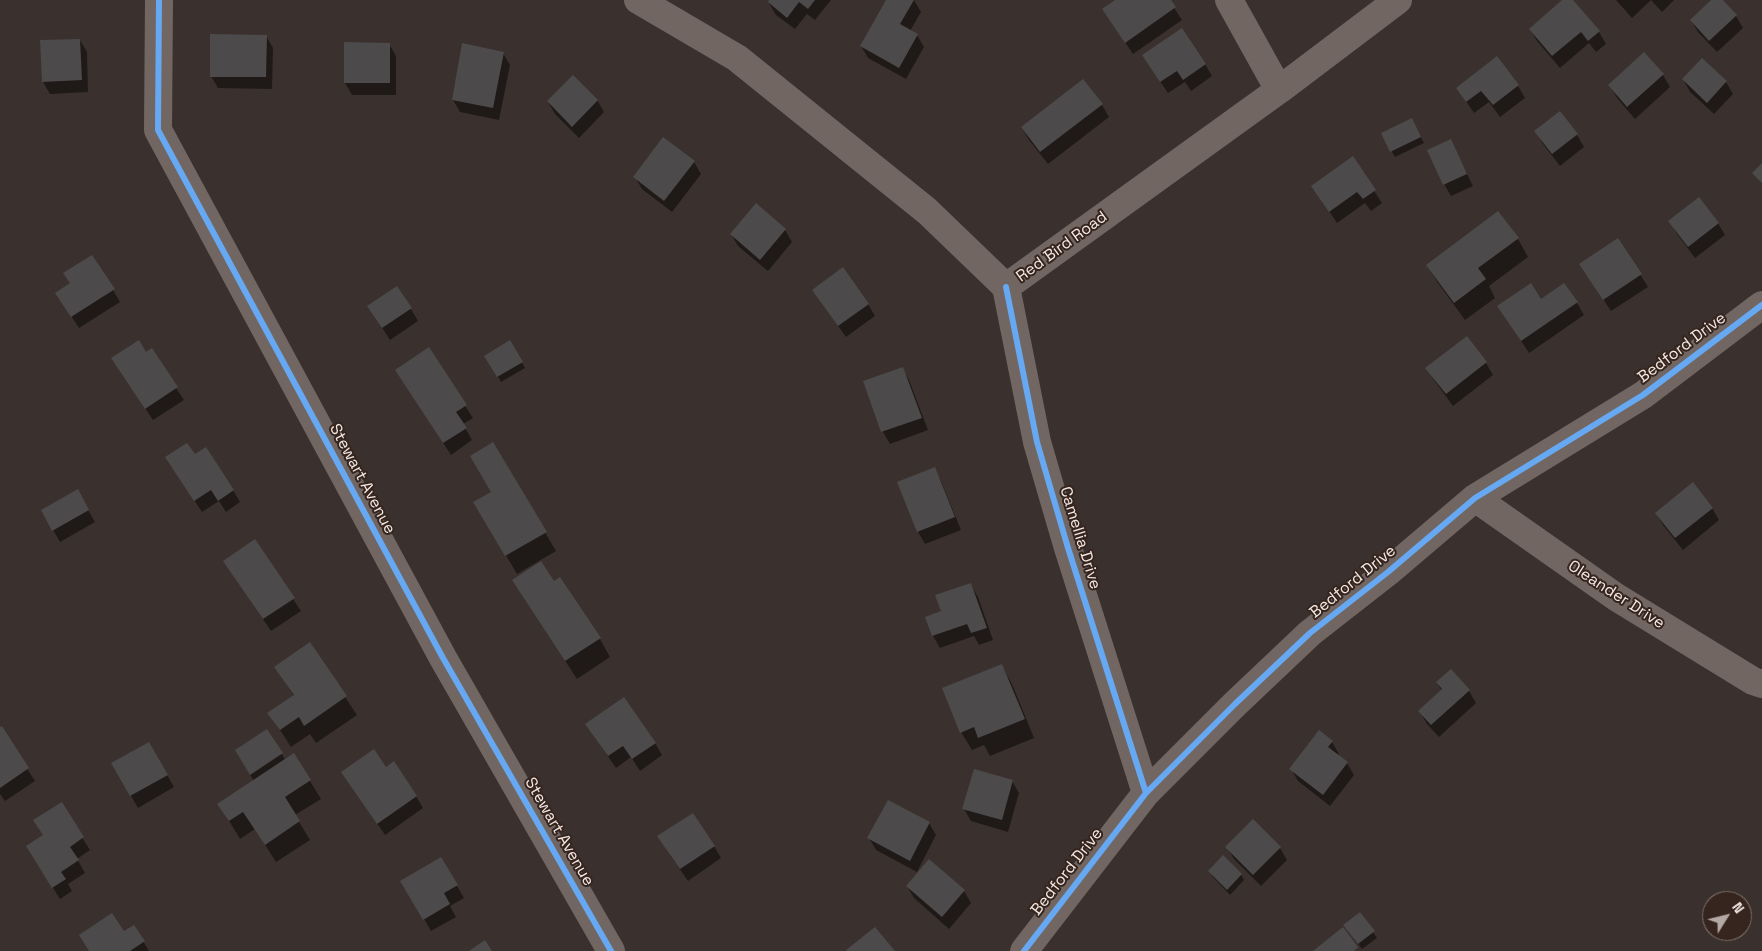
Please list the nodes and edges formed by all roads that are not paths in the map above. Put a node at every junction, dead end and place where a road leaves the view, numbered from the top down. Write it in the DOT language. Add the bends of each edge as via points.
graph roads {
  1 [pos="159,0"];
  2 [pos="638,0"];
  3 [pos="1229,0"];
  4 [pos="1398,0"];
  5 [pos="1279,90"];
  6 [pos="1006,287"];
  7 [pos="1762,305"];
  8 [pos="1475,498"];
  9 [pos="1762,684"];
  10 [pos="1146,794"];
  11 [pos="611,951"];
  12 [pos="1024,951"];
  1 -- 11 [label="street, Stewart Avenue" via="158,130 443,658"];
  2 -- 6 [label="street, Red Bird Road" via="737,58 927,211"];
  3 -- 5 [label="street"];
  4 -- 5 [label="street, Red Bird Road"];
  5 -- 6 [label="street, Red Bird Road"];
  6 -- 10 [label="street, Camellia Drive" via="1037,442"];
  7 -- 8 [label="street, Bedford Drive" via="1643,395"];
  8 -- 9 [label="street, Oleander Drive" via="1616,597"];
  8 -- 10 [label="street, Bedford Drive" via="1310,633"];
  10 -- 12 [label="street, Bedford Drive"];
}
